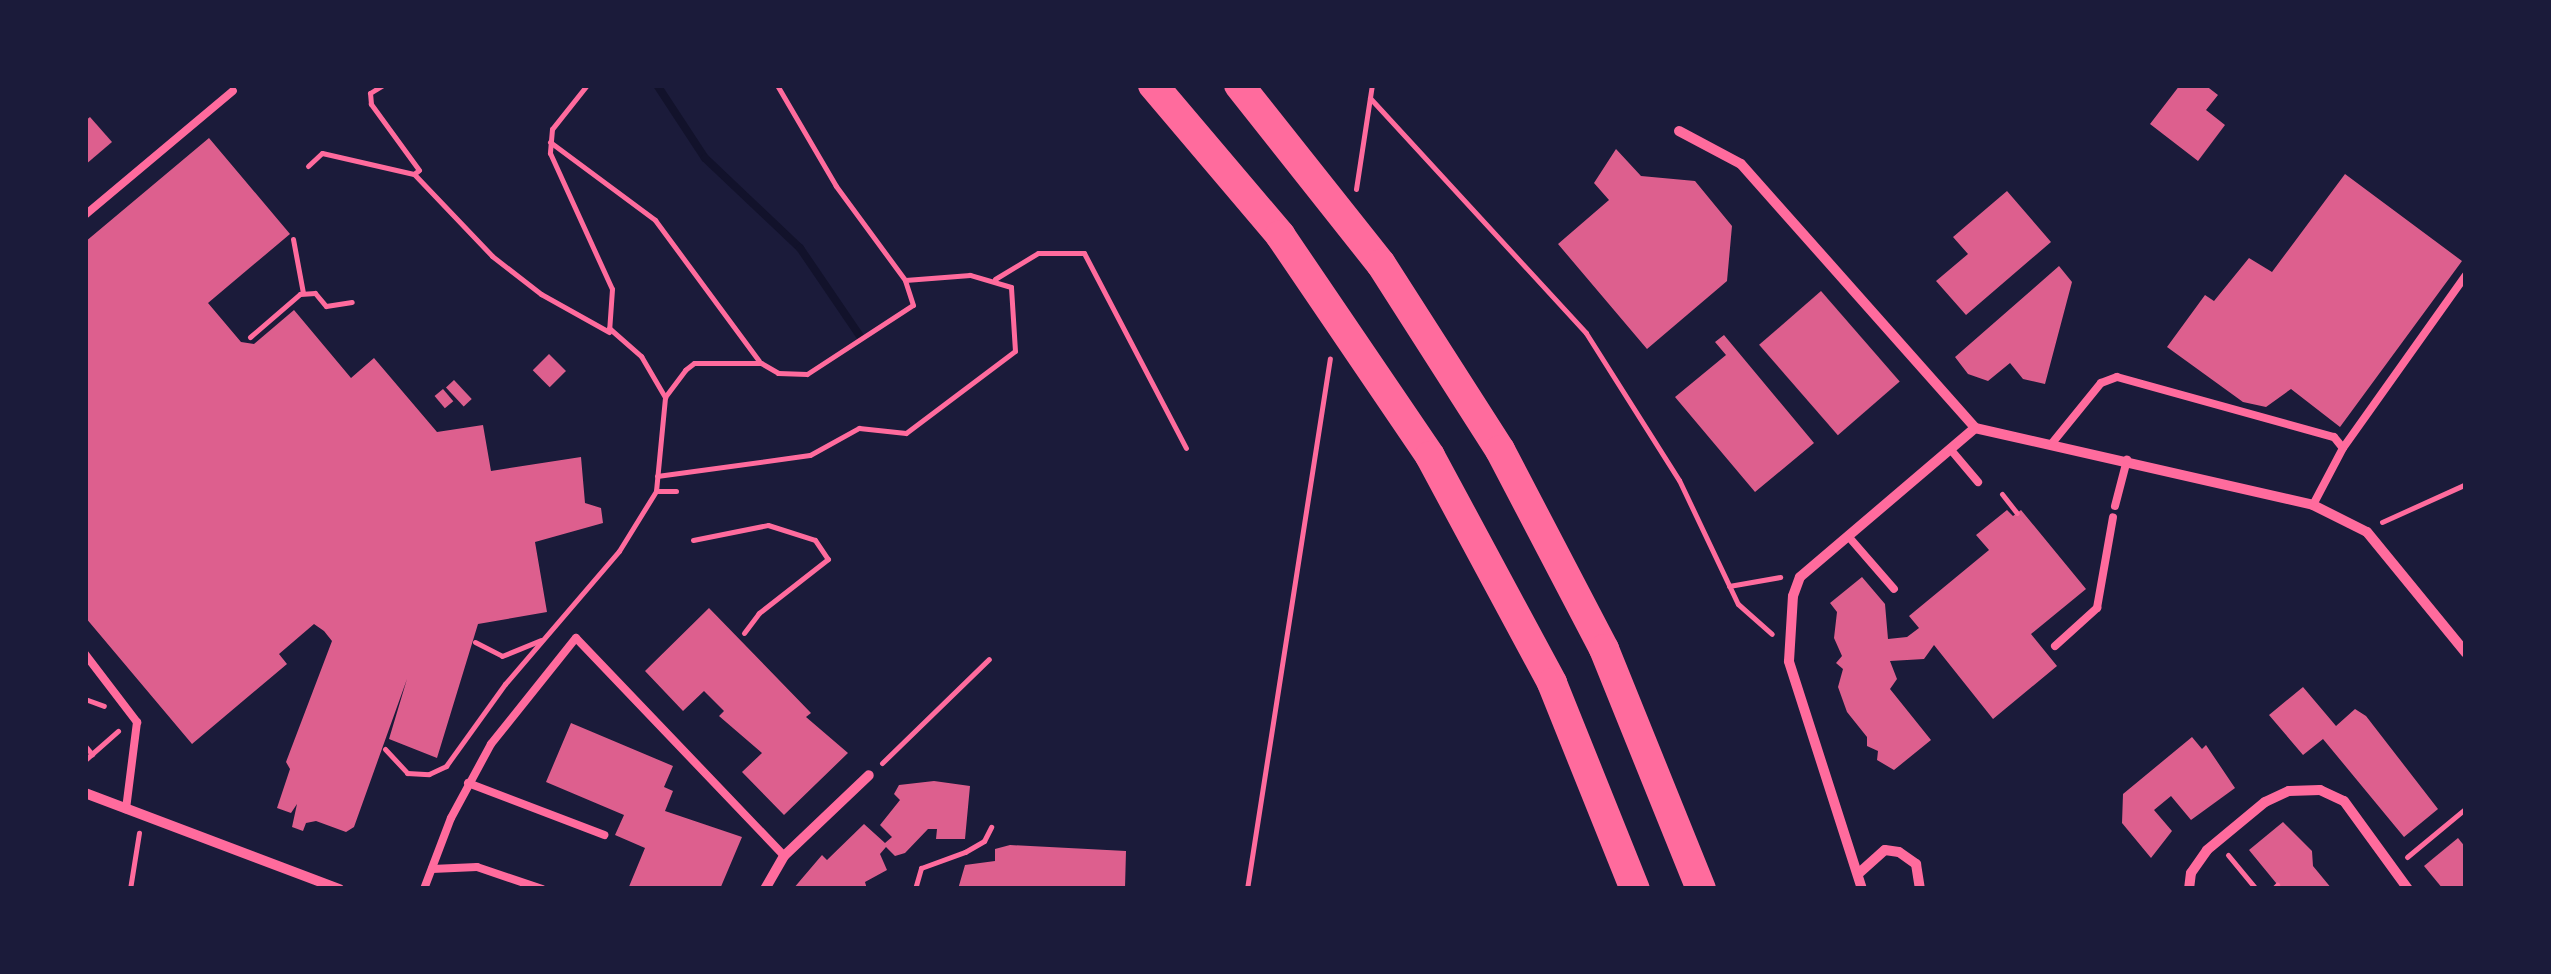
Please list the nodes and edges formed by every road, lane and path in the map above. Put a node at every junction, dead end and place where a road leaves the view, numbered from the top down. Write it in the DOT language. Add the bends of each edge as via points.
graph roads {
  1 [pos="386,85"];
  2 [pos="450,85"];
  3 [pos="777,85"];
  4 [pos="1153,85"];
  5 [pos="1239,85"];
  6 [pos="1372,85"];
  7 [pos="583,87"];
  8 [pos="232,90"];
  9 [pos="1370,98"];
  10 [pos="1367,117"];
  11 [pos="1680,131"];
  12 [pos="550,142"];
  13 [pos="308,166"];
  14 [pos="414,174"];
  15 [pos="85,215"];
  16 [pos="293,239"];
  17 [pos="2466,275"];
  18 [pos="994,279"];
  19 [pos="905,280"];
  20 [pos="303,294"];
  21 [pos="352,302"];
  22 [pos="612,334"];
  23 [pos="250,337"];
  24 [pos="761,363"];
  25 [pos="665,396"];
  26 [pos="1974,428"];
  27 [pos="2053,442"];
  28 [pos="1186,448"];
  29 [pos="2343,448"];
  30 [pos="1951,450"];
  31 [pos="2127,460"];
  32 [pos="657,476"];
  33 [pos="1978,482"];
  34 [pos="1310,483"];
  35 [pos="2466,484"];
  36 [pos="676,490"];
  37 [pos="656,491"];
  38 [pos="2002,494"];
  39 [pos="2313,505"];
  40 [pos="2116,506"];
  41 [pos="2016,513"];
  42 [pos="2113,517"];
  43 [pos="2367,532"];
  44 [pos="1848,536"];
  45 [pos="693,540"];
  46 [pos="1800,578"];
  47 [pos="1729,586"];
  48 [pos="1894,589"];
  49 [pos="744,633"];
  50 [pos="544,639"];
  51 [pos="475,642"];
  52 [pos="2056,646"];
  53 [pos="2466,653"];
  54 [pos="85,654"];
  55 [pos="990,659"];
  56 [pos="1789,661"];
  57 [pos="106,741"];
  58 [pos="85,746"];
  59 [pos="384,749"];
  60 [pos="92,754"];
  61 [pos="85,760"];
  62 [pos="869,775"];
  63 [pos="468,783"];
  64 [pos="85,793"];
  65 [pos="2466,808"];
  66 [pos="126,810"];
  67 [pos="991,827"];
  68 [pos="604,835"];
  69 [pos="2217,842"];
  70 [pos="784,856"];
  71 [pos="2392,868"];
  72 [pos="432,869"];
  73 [pos="1857,874"];
  74 [pos="912,881"];
  75 [pos="339,889"];
  76 [pos="424,889"];
  77 [pos="542,889"];
  78 [pos="765,889"];
  79 [pos="904,889"];
  80 [pos="916,889"];
  81 [pos="1247,889"];
  82 [pos="1635,889"];
  83 [pos="1701,889"];
  84 [pos="1862,889"];
  85 [pos="1920,889"];
  86 [pos="2189,889"];
  87 [pos="2256,889"];
  88 [pos="2408,889"];
  1 -- 2 [label="path"];
  1 -- 14 [label="path" via="370,92 371,104 418,160"];
  3 -- 19 [label="path" via="836,186"];
  4 -- 82 [label="highway" via="1280,236 1440,472 1552,683"];
  5 -- 83 [label="highway" via="1380,264 1500,450 1604,649"];
  6 -- 9 [label="path"];
  7 -- 12 [label="path"];
  8 -- 15 [label="lane"];
  9 -- 10 [label="path"];
  9 -- 47 [label="path" via="1586,333 1679,480"];
  11 -- 26 [label="street" via="1741,164"];
  12 -- 22 [label="path" via="612,289"];
  12 -- 24 [label="path" via="655,220"];
  13 -- 14 [label="path" via="330,154"];
  14 -- 22 [label="path" via="492,256 541,294"];
  16 -- 20 [label="path"];
  17 -- 29 [label="lane"];
  18 -- 19 [label="path"];
  18 -- 28 [label="path" via="1038,253 1084,252"];
  18 -- 32 [label="path" via="1011,288 1015,351 925,424 906,432 858,428 810,455"];
  19 -- 24 [label="path" via="913,305 818,369 786,375"];
  20 -- 21 [label="path" via="315,293 326,306"];
  20 -- 23 [label="path"];
  22 -- 25 [label="path" via="641,356"];
  24 -- 25 [label="path" via="694,363"];
  25 -- 32 [label="path"];
  26 -- 27 [label="street"];
  26 -- 30 [label="street"];
  27 -- 29 [label="lane" via="2100,383 2116,376 2281,427 2324,433"];
  27 -- 31 [label="street"];
  29 -- 39 [label="lane"];
  30 -- 33 [label="lane"];
  30 -- 44 [label="street"];
  31 -- 39 [label="street"];
  31 -- 40 [label="lane"];
  32 -- 37 [label="path"];
  34 -- 81 [label="path"];
  35 -- 43 [label="path"];
  36 -- 37 [label="path"];
  37 -- 50 [label="path" via="619,551"];
  38 -- 41 [label="path"];
  39 -- 43 [label="street"];
  42 -- 52 [label="lane" via="2096,608"];
  43 -- 53 [label="street"];
  44 -- 46 [label="street"];
  44 -- 48 [label="lane"];
  45 -- 49 [label="path" via="768,524 815,540 828,559 759,613"];
  46 -- 47 [label="path"];
  46 -- 56 [label="street"];
  47 -- 56 [label="path"];
  50 -- 51 [label="path" via="502,656"];
  50 -- 59 [label="path" via="446,766 407,773"];
  54 -- 66 [label="lane" via="137,722"];
  55 -- 62 [label="path"];
  56 -- 73 [label="street"];
  57 -- 60 [label="path"];
  58 -- 60 [label="path"];
  60 -- 61 [label="path"];
  62 -- 70 [label="street"];
  63 -- 68 [label="lane"];
  63 -- 70 [label="lane" via="518,705 576,638"];
  63 -- 72 [label="lane"];
  64 -- 66 [label="street"];
  65 -- 71 [label="path"];
  66 -- 75 [label="street"];
  67 -- 74 [label="path" via="984,841 930,862"];
  69 -- 71 [label="street" via="2265,802 2290,791 2320,790 2344,801"];
  69 -- 86 [label="street" via="2190,874"];
  69 -- 87 [label="path"];
  70 -- 78 [label="street"];
  71 -- 88 [label="street"];
  72 -- 76 [label="lane"];
  72 -- 77 [label="lane" via="477,867"];
  73 -- 84 [label="street"];
  73 -- 85 [label="street" via="1885,850 1899,852 1916,864"];
  74 -- 79 [label="path"];
  74 -- 80 [label="path"];
}
